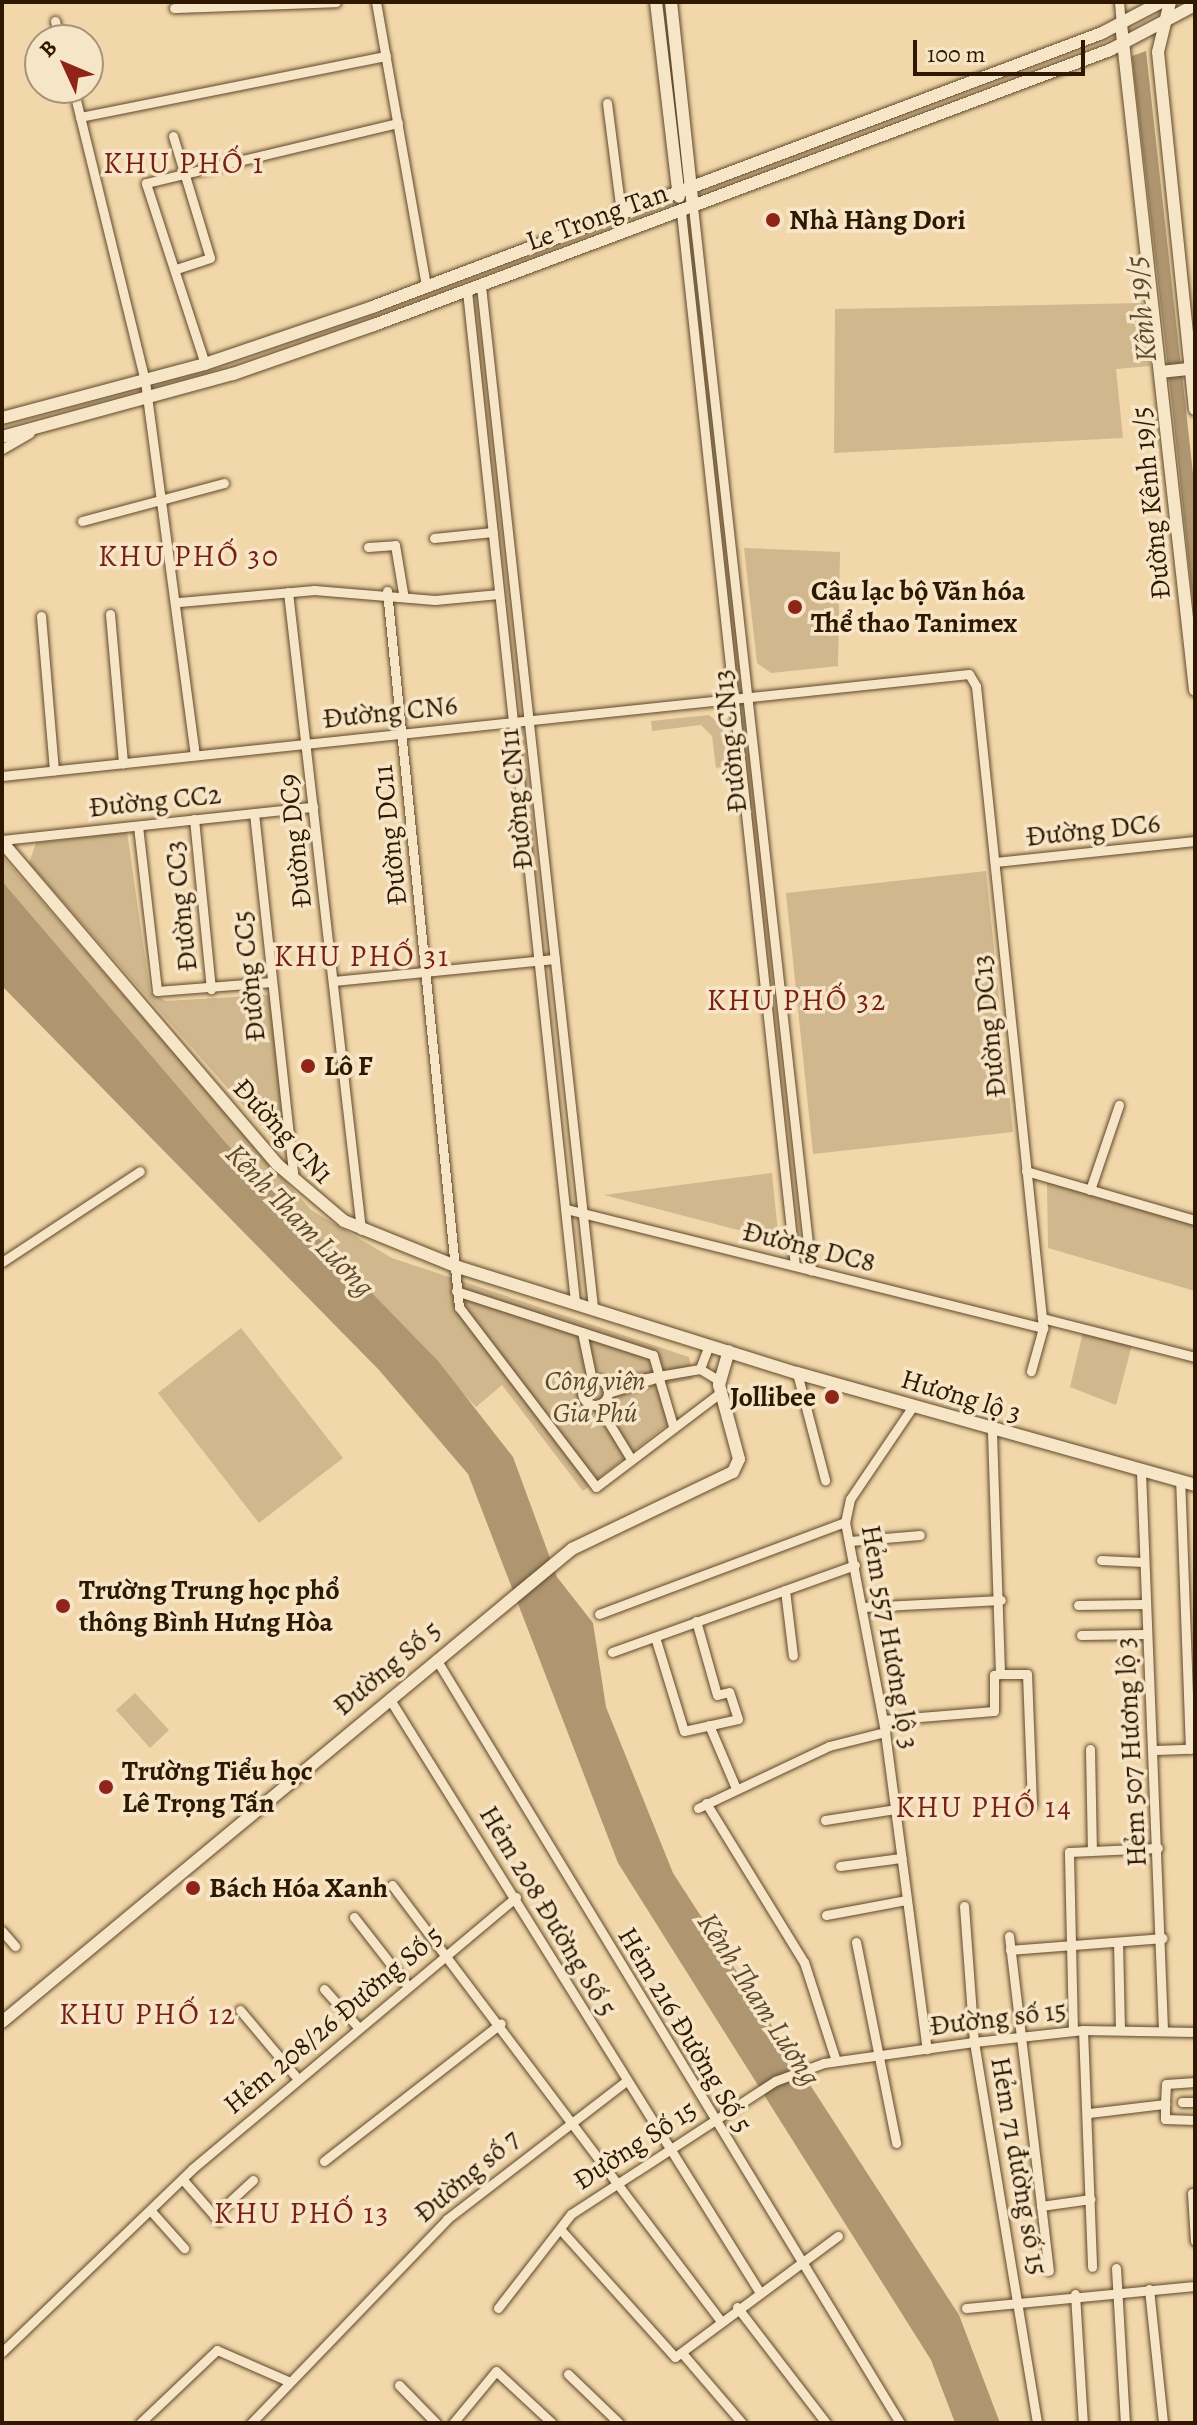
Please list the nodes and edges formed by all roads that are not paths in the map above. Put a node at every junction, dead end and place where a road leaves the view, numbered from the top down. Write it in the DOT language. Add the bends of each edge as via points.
graph roads {
  1 [pos="336,2"];
  2 [pos="376,2"];
  3 [pos="656,2"];
  4 [pos="671,2"];
  5 [pos="1119,2"];
  6 [pos="1161,2"];
  7 [pos="1170,2"];
  8 [pos="1195,5"];
  9 [pos="174,8"];
  10 [pos="55,21"];
  11 [pos="1166,21"];
  12 [pos="56,24"];
  13 [pos="1121,24"];
  14 [pos="1123,44"];
  15 [pos="386,56"];
  16 [pos="607,103"];
  17 [pos="77,104"];
  18 [pos="80,117"];
  19 [pos="398,123"];
  20 [pos="173,136"];
  21 [pos="186,175"];
  22 [pos="685,190"];
  23 [pos="687,209"];
  24 [pos="621,213"];
  25 [pos="176,269"];
  26 [pos="481,286"];
  27 [pos="426,287"];
  28 [pos="467,291"];
  29 [pos="1189,309"];
  30 [pos="205,364"];
  31 [pos="1175,370"];
  32 [pos="145,381"];
  33 [pos="146,399"];
  34 [pos="716,407"];
  35 [pos="702,408"];
  36 [pos="1195,409"];
  37 [pos="2,418"];
  38 [pos="38,429"];
  39 [pos="2,437"];
  40 [pos="2,449"];
  41 [pos="224,483"];
  42 [pos="162,495"];
  43 [pos="82,521"];
  44 [pos="493,532"];
  45 [pos="434,538"];
  46 [pos="368,547"];
  47 [pos="387,591"];
  48 [pos="288,592"];
  49 [pos="403,593"];
  50 [pos="499,594"];
  51 [pos="179,602"];
  52 [pos="110,614"];
  53 [pos="41,616"];
  54 [pos="971,675"];
  55 [pos="1195,690"];
  56 [pos="749,695"];
  57 [pos="733,697"];
  58 [pos="529,719"];
  59 [pos="513,721"];
  60 [pos="402,733"];
  61 [pos="306,743"];
  62 [pos="195,755"];
  63 [pos="123,763"];
  64 [pos="54,770"];
  65 [pos="2,776"];
  66 [pos="313,807"];
  67 [pos="254,813"];
  68 [pos="194,819"];
  69 [pos="138,826"];
  70 [pos="2,841"];
  71 [pos="1195,841"];
  72 [pos="995,862"];
  73 [pos="555,959"];
  74 [pos="539,960"];
  75 [pos="427,972"];
  76 [pos="333,981"];
  77 [pos="272,982"];
  78 [pos="211,989"];
  79 [pos="1119,1105"];
  80 [pos="140,1171"];
  81 [pos="1026,1171"];
  82 [pos="295,1183"];
  83 [pos="1090,1190"];
  84 [pos="566,1209"];
  85 [pos="583,1214"];
  86 [pos="1195,1220"];
  87 [pos="361,1230"];
  88 [pos="2,1262"];
  89 [pos="795,1266"];
  90 [pos="458,1267"];
  91 [pos="811,1270"];
  92 [pos="456,1291"];
  93 [pos="575,1302"];
  94 [pos="593,1307"];
  95 [pos="1042,1323"];
  96 [pos="582,1332"];
  97 [pos="712,1346"];
  98 [pos="729,1351"];
  99 [pos="1195,1357"];
  100 [pos="700,1369"];
  101 [pos="1031,1371"];
  102 [pos="797,1373"];
  103 [pos="660,1377"];
  104 [pos="592,1380"];
  105 [pos="720,1386"];
  106 [pos="607,1389"];
  107 [pos="598,1405"];
  108 [pos="913,1406"];
  109 [pos="673,1426"];
  110 [pos="992,1432"];
  111 [pos="631,1459"];
  112 [pos="1141,1472"];
  113 [pos="825,1480"];
  114 [pos="1180,1481"];
  115 [pos="1195,1485"];
  116 [pos="845,1522"];
  117 [pos="920,1535"];
  118 [pos="850,1541"];
  119 [pos="1101,1560"];
  120 [pos="1143,1562"];
  121 [pos="855,1565"];
  122 [pos="785,1590"];
  123 [pos="1001,1600"];
  124 [pos="1144,1604"];
  125 [pos="1078,1605"];
  126 [pos="863,1607"];
  127 [pos="599,1614"];
  128 [pos="696,1621"];
  129 [pos="1146,1634"];
  130 [pos="1081,1635"];
  131 [pos="655,1637"];
  132 [pos="612,1652"];
  133 [pos="793,1656"];
  134 [pos="436,1659"];
  135 [pos="1000,1674"];
  136 [pos="389,1698"];
  137 [pos="883,1720"];
  138 [pos="709,1725"];
  139 [pos="885,1732"];
  140 [pos="1090,1749"];
  141 [pos="1155,1750"];
  142 [pos="735,1786"];
  143 [pos="1032,1805"];
  144 [pos="896,1809"];
  145 [pos="825,1820"];
  146 [pos="1158,1848"];
  147 [pos="1092,1851"];
  148 [pos="901,1858"];
  149 [pos="840,1866"];
  150 [pos="392,1885"];
  151 [pos="516,1897"];
  152 [pos="906,1900"];
  153 [pos="964,1906"];
  154 [pos="826,1915"];
  155 [pos="354,1917"];
  156 [pos="2,1931"];
  157 [pos="1009,1936"];
  158 [pos="1163,1938"];
  159 [pos="856,1942"];
  160 [pos="1118,1942"];
  161 [pos="1074,1945"];
  162 [pos="15,1946"];
  163 [pos="1010,1950"];
  164 [pos="448,1952"];
  165 [pos="407,1985"];
  166 [pos="324,1989"];
  167 [pos="240,2010"];
  168 [pos="2,2022"];
  169 [pos="501,2023"];
  170 [pos="357,2026"];
  171 [pos="1120,2028"];
  172 [pos="1163,2029"];
  173 [pos="1078,2030"];
  174 [pos="1195,2032"];
  175 [pos="1020,2037"];
  176 [pos="974,2042"];
  177 [pos="927,2049"];
  178 [pos="880,2055"];
  179 [pos="836,2061"];
  180 [pos="808,2069"];
  181 [pos="297,2078"];
  182 [pos="625,2082"];
  183 [pos="1195,2082"];
  184 [pos="1182,2102"];
  185 [pos="1195,2102"];
  186 [pos="1165,2104"];
  187 [pos="1089,2113"];
  188 [pos="571,2118"];
  189 [pos="714,2120"];
  190 [pos="1195,2120"];
  191 [pos="896,2143"];
  192 [pos="668,2148"];
  193 [pos="324,2161"];
  194 [pos="253,2180"];
  195 [pos="184,2181"];
  196 [pos="616,2181"];
  197 [pos="1192,2193"];
  198 [pos="1091,2199"];
  199 [pos="1041,2206"];
  200 [pos="151,2211"];
  201 [pos="560,2229"];
  202 [pos="838,2236"];
  203 [pos="1195,2241"];
  204 [pos="184,2248"];
  205 [pos="800,2262"];
  206 [pos="1092,2267"];
  207 [pos="1116,2268"];
  208 [pos="1049,2271"];
  209 [pos="1195,2286"];
  210 [pos="1149,2289"];
  211 [pos="759,2291"];
  212 [pos="1119,2291"];
  213 [pos="1075,2294"];
  214 [pos="1020,2298"];
  215 [pos="737,2307"];
  216 [pos="498,2308"];
  217 [pos="966,2308"];
  218 [pos="720,2320"];
  219 [pos="2,2352"];
  220 [pos="679,2355"];
  221 [pos="568,2374"];
  222 [pos="288,2381"];
  223 [pos="399,2385"];
  224 [pos="140,2423"];
  225 [pos="252,2423"];
  226 [pos="436,2423"];
  227 [pos="453,2423"];
  228 [pos="552,2423"];
  229 [pos="619,2423"];
  230 [pos="742,2423"];
  231 [pos="826,2423"];
  232 [pos="900,2423"];
  233 [pos="1037,2423"];
  234 [pos="1083,2423"];
  235 [pos="1125,2423"];
  236 [pos="1163,2423"];
  1 -- 9 [label="street"];
  2 -- 15 [label="street"];
  3 -- 22 [label="street"];
  4 -- 22 [label="street"];
  5 -- 13 [label="street"];
  6 -- 13 [label="street, Le Trong Tan"];
  7 -- 11 [label="street, Đường Kênh 19/5"];
  8 -- 11 [label="street, Le Trong Tan"];
  10 -- 12 [label="street"];
  11 -- 14 [label="street, Le Trong Tan"];
  11 -- 29 [label="street, Đường Kênh 19/5" via="1158,52"];
  13 -- 14 [label="street, Đường Kênh 19/5"];
  13 -- 22 [label="street, Le Trong Tan"];
  14 -- 23 [label="street, Le Trong Tan"];
  14 -- 31 [label="street, Đường Kênh 19/5"];
  15 -- 18 [label="street"];
  15 -- 19 [label="street"];
  16 -- 24 [label="street"];
  17 -- 18 [label="street"];
  18 -- 32 [label="street"];
  19 -- 21 [label="street"];
  19 -- 27 [label="street"];
  20 -- 21 [label="street"];
  21 -- 25 [label="street" via="210,258"];
  21 -- 25 [label="street" via="146,183"];
  22 -- 23 [label="street"];
  22 -- 24 [label="street, Le Trong Tan"];
  23 -- 26 [label="street, Le Trong Tan"];
  23 -- 34 [label="street, Đường CN13"];
  23 -- 35 [label="street, Đường CN13"];
  24 -- 27 [label="street, Le Trong Tan"];
  25 -- 30 [label="street"];
  26 -- 28 [label="street, Le Trong Tan"];
  26 -- 58 [label="street, Đường CN11"];
  27 -- 30 [label="street, Le Trong Tan"];
  28 -- 33 [label="street, Le Trong Tan"];
  28 -- 44 [label="street, Đường CN11"];
  29 -- 31 [label="street, Đường Kênh 19/5"];
  30 -- 32 [label="street, Le Trong Tan"];
  31 -- 36 [label="street, Đường Kênh 19/5"];
  31 -- 55 [label="street, Đường Kênh 19/5"];
  32 -- 33 [label="street"];
  32 -- 37 [label="street, Le Trong Tan"];
  33 -- 38 [label="street, Le Trong Tan"];
  33 -- 42 [label="street"];
  34 -- 35 [label="street"];
  34 -- 56 [label="street, Đường CN13"];
  35 -- 57 [label="street, Đường CN13"];
  38 -- 39 [label="street, Le Trong Tan"];
  38 -- 40 [label="street"];
  41 -- 42 [label="street"];
  42 -- 43 [label="street"];
  42 -- 51 [label="street"];
  44 -- 45 [label="street"];
  44 -- 50 [label="street, Đường CN11"];
  46 -- 49 [label="street" via="395,545"];
  47 -- 48 [label="street"];
  47 -- 49 [label="street"];
  47 -- 60 [label="street, Đường DC11"];
  48 -- 51 [label="street"];
  48 -- 61 [label="street, Đường DC9"];
  49 -- 50 [label="street" via="435,600"];
  50 -- 59 [label="street, Đường CN11"];
  51 -- 62 [label="street"];
  52 -- 63 [label="street"];
  53 -- 64 [label="street"];
  54 -- 56 [label="street, Đường CN6"];
  54 -- 72 [label="street, Đường DC13"];
  56 -- 57 [label="street, Đường CN6"];
  56 -- 91 [label="street, Đường CN13"];
  57 -- 58 [label="street, Đường CN6"];
  57 -- 89 [label="street, Đường CN13"];
  58 -- 59 [label="street, Đường CN6"];
  58 -- 73 [label="street, Đường CN11"];
  59 -- 60 [label="street, Đường CN6"];
  59 -- 74 [label="street, Đường CN11"];
  60 -- 61 [label="street, Đường CN6"];
  60 -- 75 [label="street, Đường DC11"];
  61 -- 62 [label="street, Đường CN6"];
  61 -- 66 [label="street, Đường DC9"];
  62 -- 63 [label="street, Đường CN6"];
  63 -- 64 [label="street, Đường CN6"];
  64 -- 65 [label="street, Đường CN6"];
  66 -- 67 [label="street, Đường CC2"];
  66 -- 76 [label="street, Đường DC9"];
  67 -- 68 [label="street, Đường CC2"];
  67 -- 77 [label="street, Đường CC5"];
  68 -- 69 [label="street, Đường CC2"];
  68 -- 78 [label="street, Đường CC3"];
  69 -- 70 [label="street, Đường CC2"];
  69 -- 78 [label="street" via="155,988"];
  70 -- 82 [label="street, Đường CN1"];
  71 -- 72 [label="street, Đường DC6"];
  72 -- 81 [label="street, Đường DC13"];
  73 -- 74 [label="street"];
  73 -- 85 [label="street, Đường CN11"];
  74 -- 75 [label="street"];
  74 -- 84 [label="street, Đường CN11"];
  75 -- 76 [label="street"];
  75 -- 90 [label="street, Đường DC11"];
  76 -- 87 [label="street, Đường DC9"];
  77 -- 78 [label="street"];
  77 -- 82 [label="street, Đường CC5"];
  79 -- 83 [label="street"];
  80 -- 88 [label="street"];
  81 -- 83 [label="street"];
  81 -- 95 [label="street, Đường DC13"];
  82 -- 87 [label="street, Đường CN1"];
  83 -- 86 [label="street"];
  84 -- 85 [label="street, Đường DC8"];
  84 -- 93 [label="street, Đường CN11"];
  85 -- 89 [label="street, Đường DC8"];
  85 -- 94 [label="street, Đường CN11"];
  87 -- 90 [label="street, Đường CN1"];
  89 -- 91 [label="street, Đường DC8"];
  90 -- 92 [label="street, Đường DC11"];
  90 -- 93 [label="street, Đường CN1"];
  91 -- 95 [label="street, Đường DC8"];
  92 -- 96 [label="street"];
  92 -- 111 [label="street" via="464,1315 596,1487"];
  93 -- 94 [label="street, Đường CN1"];
  94 -- 97 [label="street, Đường CN1"];
  95 -- 99 [label="street, Đường DC8"];
  95 -- 101 [label="street, Đường DC13"];
  96 -- 103 [label="street" via="653,1355"];
  96 -- 104 [label="street"];
  97 -- 98 [label="street, Hương lộ 3"];
  97 -- 100 [label="street"];
  98 -- 102 [label="street, Hương lộ 3"];
  98 -- 105 [label="street"];
  100 -- 103 [label="street"];
  100 -- 105 [label="street"];
  102 -- 108 [label="street, Hương lộ 3"];
  102 -- 113 [label="street"];
  103 -- 106 [label="street"];
  103 -- 109 [label="street"];
  104 -- 106 [label="street"];
  104 -- 107 [label="street" via="582,1394"];
  105 -- 109 [label="street"];
  105 -- 134 [label="street, Đường Số 5" via="739,1459 733,1472 572,1549"];
  106 -- 107 [label="street"];
  107 -- 111 [label="street"];
  108 -- 110 [label="street, Hương lộ 3"];
  108 -- 116 [label="street, Hẻm 557 Hương lộ 3" via="850,1499"];
  109 -- 111 [label="street"];
  110 -- 112 [label="street, Hương lộ 3"];
  110 -- 123 [label="street"];
  112 -- 114 [label="street, Hương lộ 3"];
  112 -- 120 [label="street, Hẻm 507 Hương lộ 3"];
  114 -- 115 [label="street, Hương lộ 3"];
  114 -- 141 [label="street" via="1190,1749"];
  116 -- 118 [label="street, Hẻm 557 Hương lộ 3"];
  116 -- 127 [label="street"];
  117 -- 118 [label="street"];
  118 -- 121 [label="street, Hẻm 557 Hương lộ 3"];
  119 -- 120 [label="street"];
  120 -- 124 [label="street, Hẻm 507 Hương lộ 3"];
  121 -- 122 [label="street"];
  121 -- 126 [label="street, Hẻm 557 Hương lộ 3"];
  122 -- 128 [label="street"];
  122 -- 133 [label="street"];
  123 -- 126 [label="street"];
  123 -- 135 [label="street"];
  124 -- 125 [label="street"];
  124 -- 129 [label="street, Hẻm 507 Hương lộ 3"];
  126 -- 137 [label="street, Hẻm 557 Hương lộ 3"];
  128 -- 131 [label="street"];
  128 -- 138 [label="street" via="717,1695 729,1692 738,1719"];
  129 -- 130 [label="street"];
  129 -- 141 [label="street, Hẻm 507 Hương lộ 3"];
  131 -- 132 [label="street"];
  131 -- 138 [label="street" via="684,1731"];
  134 -- 136 [label="street, Đường Số 5"];
  134 -- 189 [label="street, Hẻm 216 Đường Số 5"];
  135 -- 137 [label="street" via="994,1675 994,1711"];
  135 -- 143 [label="street" via="1027,1674"];
  136 -- 151 [label="street, Hẻm 208 Đường Số 5"];
  136 -- 168 [label="street, Đường Số 5"];
  137 -- 139 [label="street, Hẻm 557 Hương lộ 3"];
  138 -- 142 [label="street"];
  139 -- 142 [label="street" via="829,1746"];
  139 -- 144 [label="street, Hẻm 557 Hương lộ 3"];
  140 -- 147 [label="street"];
  141 -- 146 [label="street, Hẻm 507 Hương lộ 3"];
  142 -- 179 [label="street" via="702,1805 804,1962"];
  144 -- 145 [label="street"];
  144 -- 148 [label="street, Hẻm 557 Hương lộ 3"];
  146 -- 147 [label="street"];
  146 -- 158 [label="street, Hẻm 507 Hương lộ 3"];
  147 -- 161 [label="street" via="1069,1852"];
  148 -- 149 [label="street"];
  148 -- 152 [label="street, Hẻm 557 Hương lộ 3"];
  150 -- 164 [label="street"];
  151 -- 164 [label="street, Hẻm 208/26 Đường Số 5"];
  151 -- 182 [label="street, Hẻm 208 Đường Số 5"];
  152 -- 154 [label="street"];
  152 -- 177 [label="street, Hẻm 557 Hương lộ 3"];
  153 -- 176 [label="street, Hẻm 71 đường số 15"];
  155 -- 165 [label="street"];
  156 -- 162 [label="street"];
  157 -- 163 [label="street"];
  158 -- 160 [label="street"];
  158 -- 172 [label="street, Hẻm 507 Hương lộ 3"];
  159 -- 178 [label="street"];
  160 -- 161 [label="street"];
  160 -- 171 [label="street"];
  161 -- 163 [label="street"];
  161 -- 173 [label="street"];
  163 -- 175 [label="street"];
  164 -- 165 [label="street, Hẻm 208/26 Đường Số 5"];
  164 -- 169 [label="street"];
  165 -- 170 [label="street, Hẻm 208/26 Đường Số 5"];
  166 -- 170 [label="street"];
  167 -- 181 [label="street"];
  169 -- 188 [label="street"];
  169 -- 193 [label="street"];
  170 -- 181 [label="street, Hẻm 208/26 Đường Số 5"];
  171 -- 172 [label="street, Đường số 15"];
  171 -- 173 [label="street, Đường số 15"];
  172 -- 174 [label="street, Đường số 15"];
  173 -- 175 [label="street, Đường số 15"];
  173 -- 187 [label="street"];
  175 -- 176 [label="street, Đường số 15"];
  175 -- 199 [label="street"];
  176 -- 177 [label="street, Đường số 15"];
  176 -- 214 [label="street, Hẻm 71 đường số 15"];
  177 -- 178 [label="street, Đường số 15"];
  178 -- 179 [label="street, Đường số 15"];
  178 -- 191 [label="street"];
  179 -- 180 [label="street, Đường số 15"];
  180 -- 189 [label="street, Đường Số 15"];
  181 -- 195 [label="street, Hẻm 208/26 Đường Số 5"];
  182 -- 188 [label="street, Đường số 7"];
  182 -- 192 [label="street, Hẻm 208 Đường Số 5"];
  183 -- 186 [label="street" via="1166,2084"];
  184 -- 185 [label="street"];
  186 -- 187 [label="street"];
  186 -- 190 [label="street" via="1165,2119"];
  187 -- 198 [label="street"];
  188 -- 196 [label="street"];
  188 -- 222 [label="street, Đường số 7" via="425,2239"];
  189 -- 192 [label="street, Đường Số 15"];
  189 -- 205 [label="street, Hẻm 216 Đường Số 5"];
  192 -- 196 [label="street, Đường Số 15"];
  192 -- 211 [label="street, Hẻm 208 Đường Số 5"];
  194 -- 195 [label="street" via="216,2218"];
  195 -- 200 [label="street, Hẻm 208/26 Đường Số 5"];
  196 -- 201 [label="street, Đường Số 15" via="571,2214"];
  196 -- 218 [label="street"];
  197 -- 203 [label="street"];
  198 -- 199 [label="street"];
  198 -- 206 [label="street"];
  199 -- 208 [label="street"];
  200 -- 204 [label="street"];
  200 -- 219 [label="street, Hẻm 208/26 Đường Số 5"];
  201 -- 216 [label="street, Đường Số 15"];
  201 -- 220 [label="street"];
  202 -- 205 [label="street"];
  205 -- 211 [label="street"];
  205 -- 232 [label="street, Hẻm 216 Đường Số 5"];
  207 -- 212 [label="street"];
  209 -- 210 [label="street"];
  210 -- 212 [label="street"];
  210 -- 236 [label="street"];
  211 -- 215 [label="street"];
  212 -- 213 [label="street"];
  212 -- 235 [label="street"];
  213 -- 214 [label="street"];
  213 -- 234 [label="street"];
  214 -- 217 [label="street"];
  214 -- 233 [label="street, Hẻm 71 đường số 15"];
  215 -- 218 [label="street"];
  215 -- 231 [label="street"];
  218 -- 220 [label="street"];
  220 -- 230 [label="street"];
  221 -- 229 [label="street"];
  222 -- 224 [label="street" via="217,2350"];
  222 -- 225 [label="street, Đường số 7"];
  223 -- 226 [label="street"];
  227 -- 228 [label="street" via="496,2371"];
}
